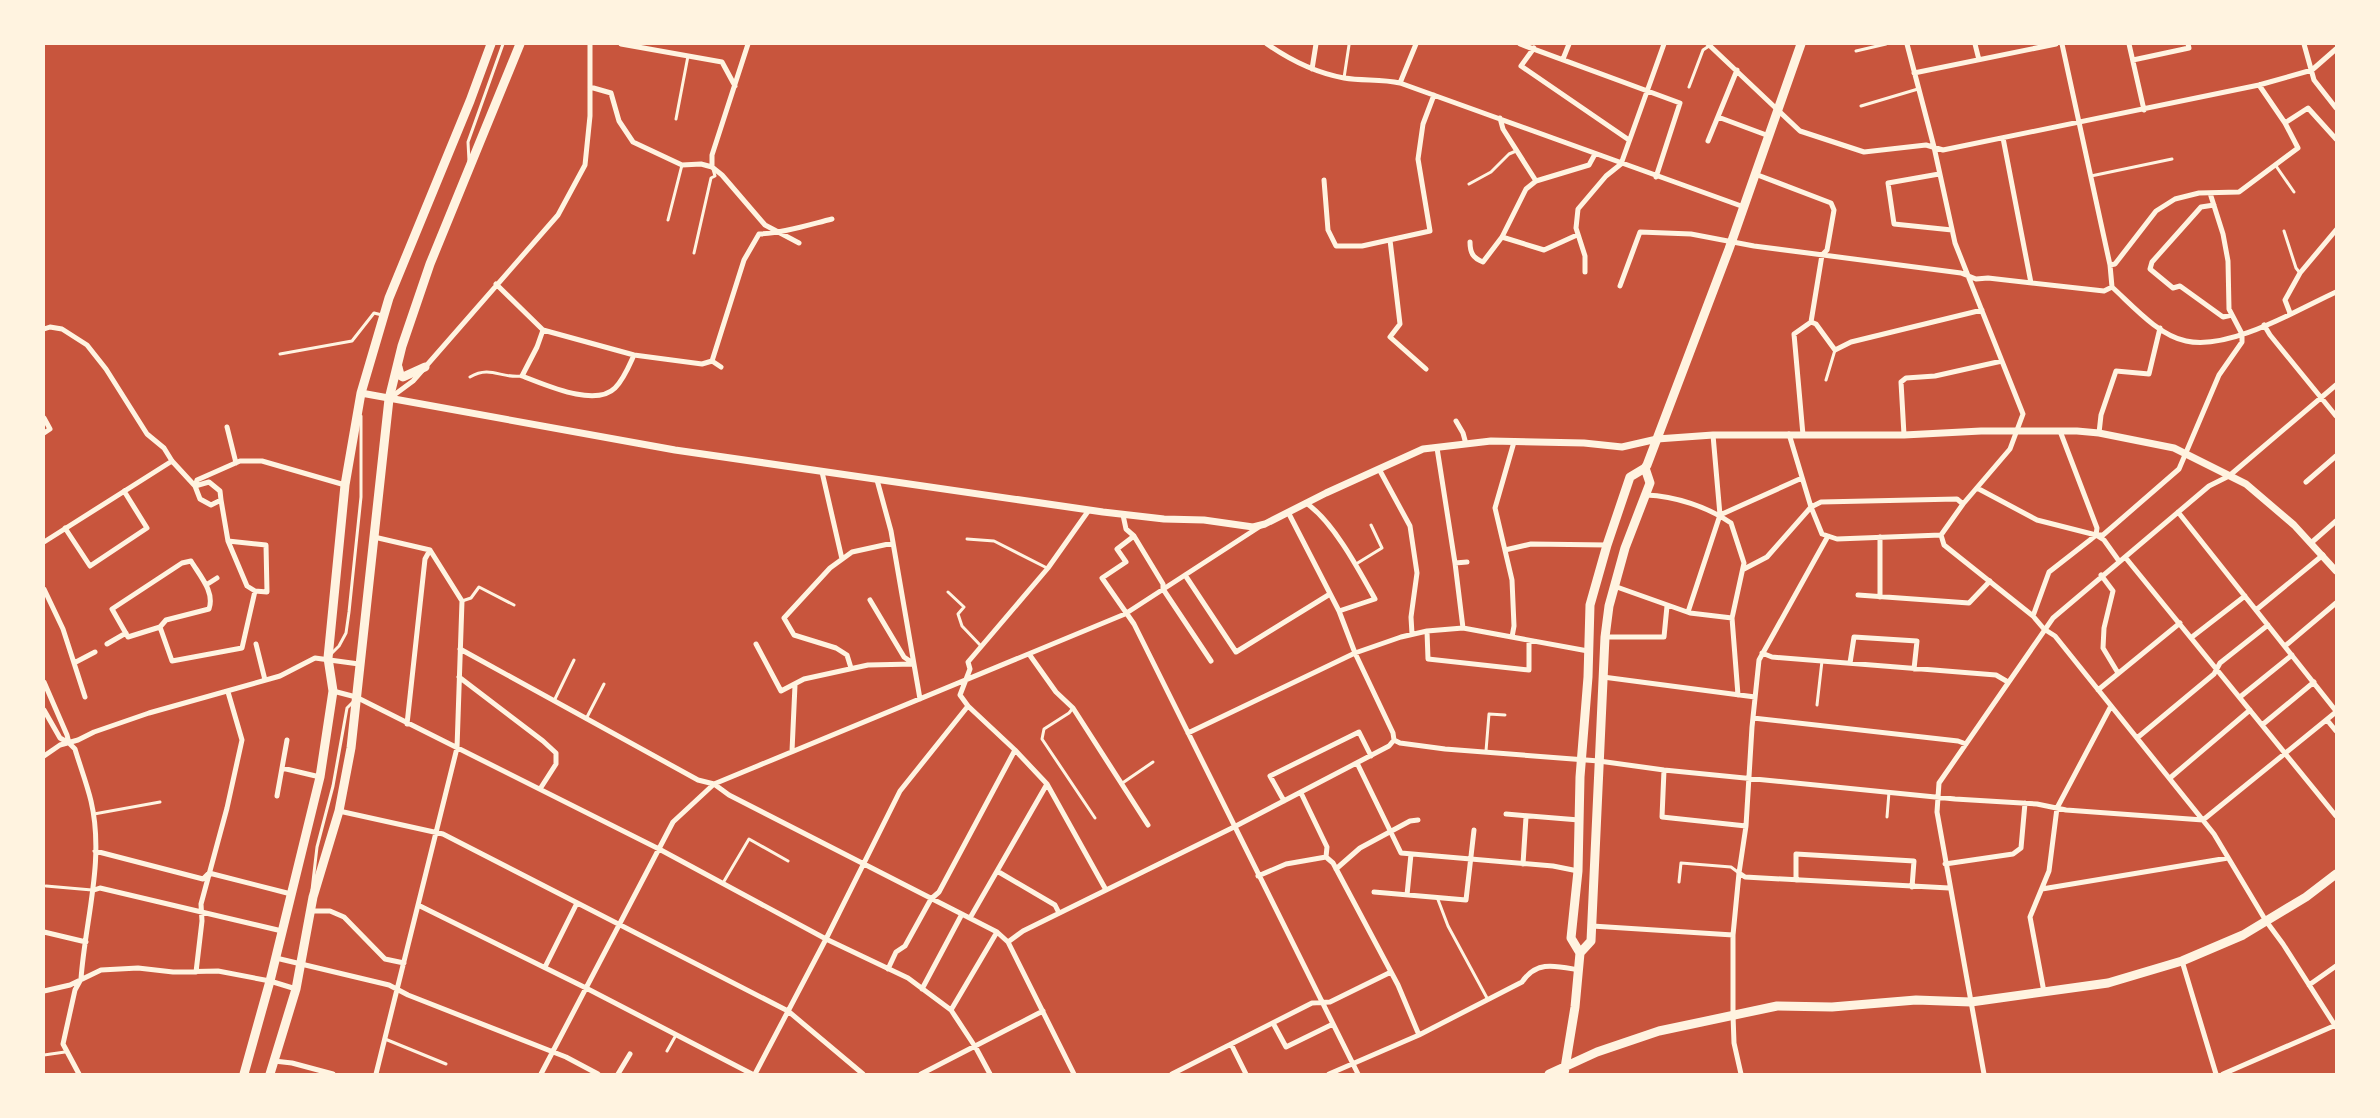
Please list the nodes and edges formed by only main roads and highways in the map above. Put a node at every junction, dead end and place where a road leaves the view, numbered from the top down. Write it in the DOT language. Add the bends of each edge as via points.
graph roads {
  1 [pos="491,44"];
  2 [pos="520,44"];
  3 [pos="1801,44"];
  4 [pos="398,362"];
  5 [pos="425,367"];
  6 [pos="1645,468"];
  7 [pos="2337,874"];
  8 [pos="1580,953"];
  9 [pos="1564,1071"];
  10 [pos="244,1074"];
  11 [pos="270,1074"];
  12 [pos="1549,1074"];
  1 -- 10 [label="main road" via="389,298 361,393 345,485 328,658 333,691 320,777"];
  2 -- 4 [label="main road" via="430,264"];
  3 -- 6 [label="main road"];
  4 -- 5 [label="main road" via="398,372 403,377"];
  4 -- 11 [label="main road" via="389,399 351,748 339,811 313,897 296,989"];
  6 -- 8 [label="main road" via="1650,483 1613,585 1605,637 1591,941"];
  6 -- 8 [label="main road" via="1630,477 1590,605 1578,872 1571,938"];
  7 -- 9 [label="main road" via="2243,935 2182,961 2108,983 1971,1002 1916,1000 1832,1007 1777,1006 1659,1031 1597,1052"];
  8 -- 9 [label="main road"];
  9 -- 12 [label="main road"];
}
